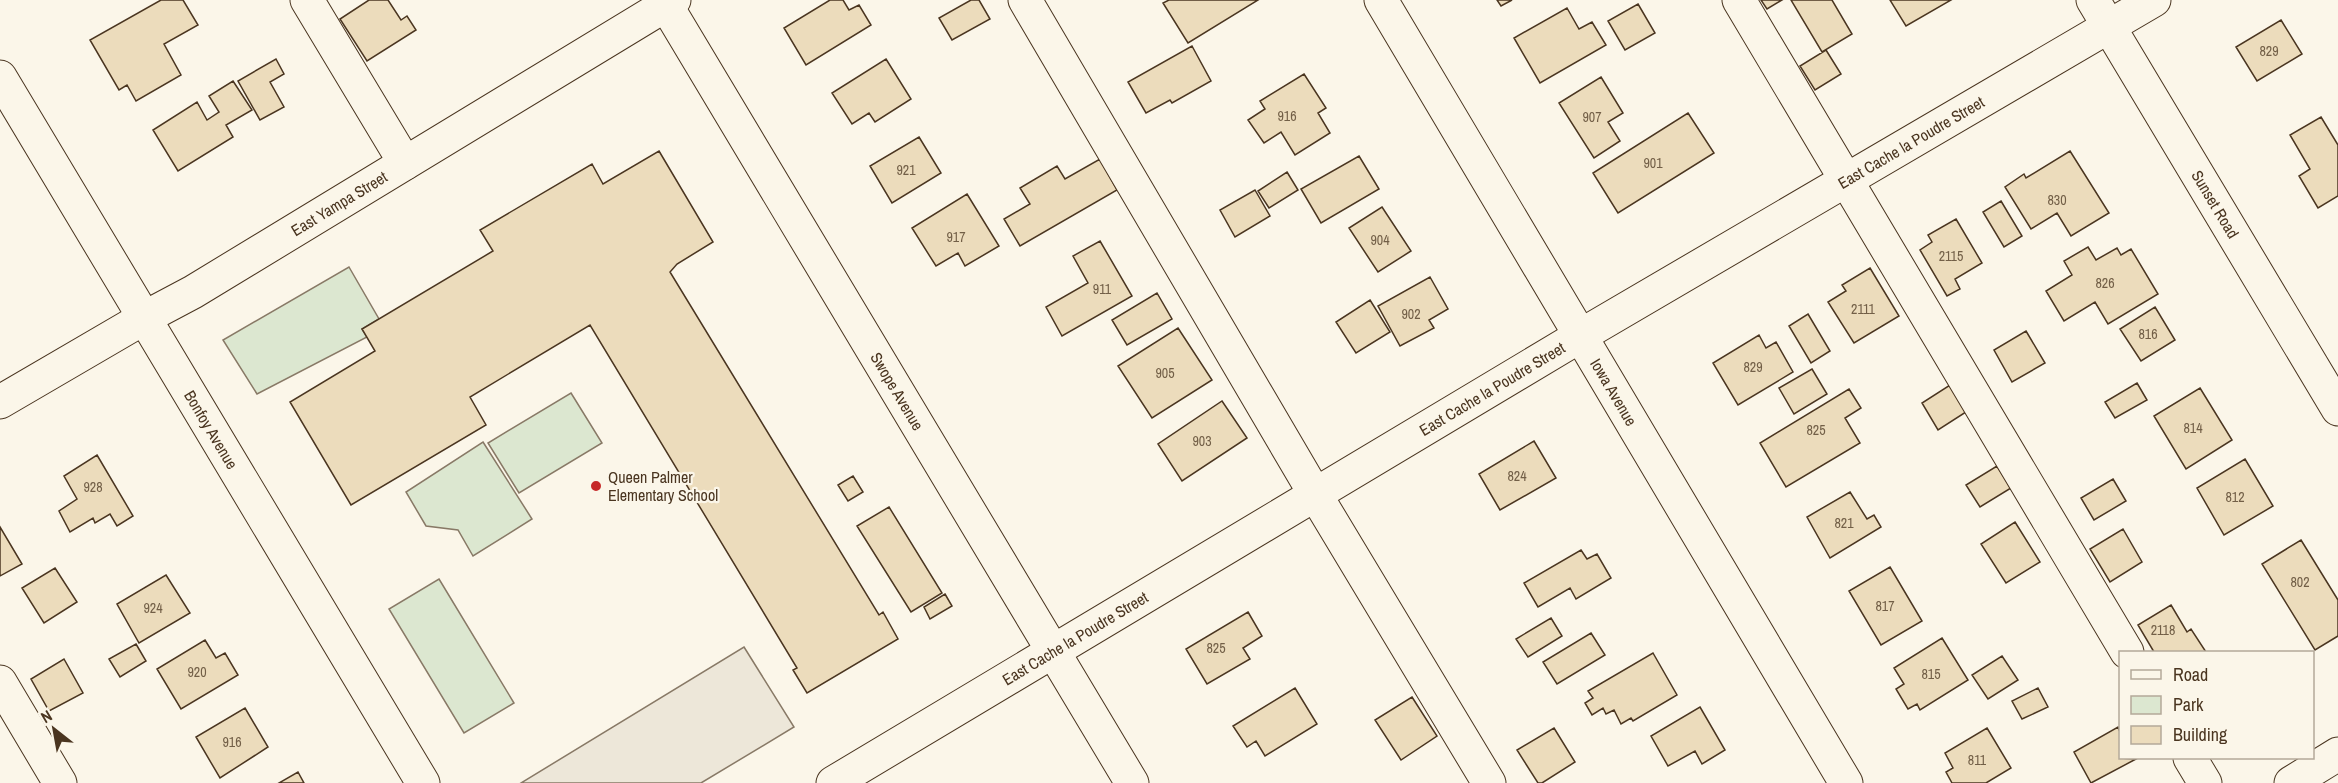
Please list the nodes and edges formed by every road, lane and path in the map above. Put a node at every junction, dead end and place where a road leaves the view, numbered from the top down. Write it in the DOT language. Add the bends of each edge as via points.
graph roads {
  1 [pos="307,0"];
  2 [pos="1025,0"];
  3 [pos="1381,0"];
  4 [pos="1739,0"];
  5 [pos="2154,0"];
  6 [pos="668,2"];
  7 [pos="2100,13"];
  8 [pos="0,77"];
  9 [pos="405,163"];
  10 [pos="1846,180"];
  11 [pos="144,318"];
  12 [pos="1580,336"];
  13 [pos="0,402"];
  14 [pos="2338,409"];
  15 [pos="1315,494"];
  16 [pos="1053,651"];
  17 [pos="2126,651"];
  18 [pos="0,682"];
  19 [pos="2338,754"];
  20 [pos="2191,759"];
  21 [pos="60,783"];
  22 [pos="423,783"];
  23 [pos="833,783"];
  24 [pos="1132,783"];
  25 [pos="1489,783"];
  26 [pos="1846,783"];
  27 [pos="2205,783"];
  28 [pos="2290,783"];
  1 -- 9 [label="street"];
  2 -- 15 [label="street"];
  3 -- 12 [label="street, Iowa Avenue"];
  4 -- 10 [label="street"];
  5 -- 7 [label="street, East Cache la Poudre Street"];
  6 -- 9 [label="street, East Yampa Street"];
  6 -- 16 [label="street, Swope Avenue"];
  7 -- 10 [label="street, East Cache la Poudre Street"];
  7 -- 14 [label="street, Sunset Road"];
  8 -- 11 [label="street, Bonfoy Avenue"];
  9 -- 11 [label="street, East Yampa Street"];
  10 -- 12 [label="street, East Cache la Poudre Street"];
  10 -- 17 [label="street"];
  11 -- 13 [label="street, East Yampa Street"];
  11 -- 22 [label="street, Bonfoy Avenue"];
  12 -- 15 [label="street, East Cache la Poudre Street"];
  12 -- 26 [label="street, Iowa Avenue"];
  15 -- 16 [label="street, East Cache la Poudre Street"];
  15 -- 25 [label="street"];
  16 -- 23 [label="street, East Cache la Poudre Street"];
  16 -- 24 [label="street, Swope Avenue"];
  18 -- 21 [label="street"];
  19 -- 28 [label="street"];
  20 -- 27 [label="street"];
}
